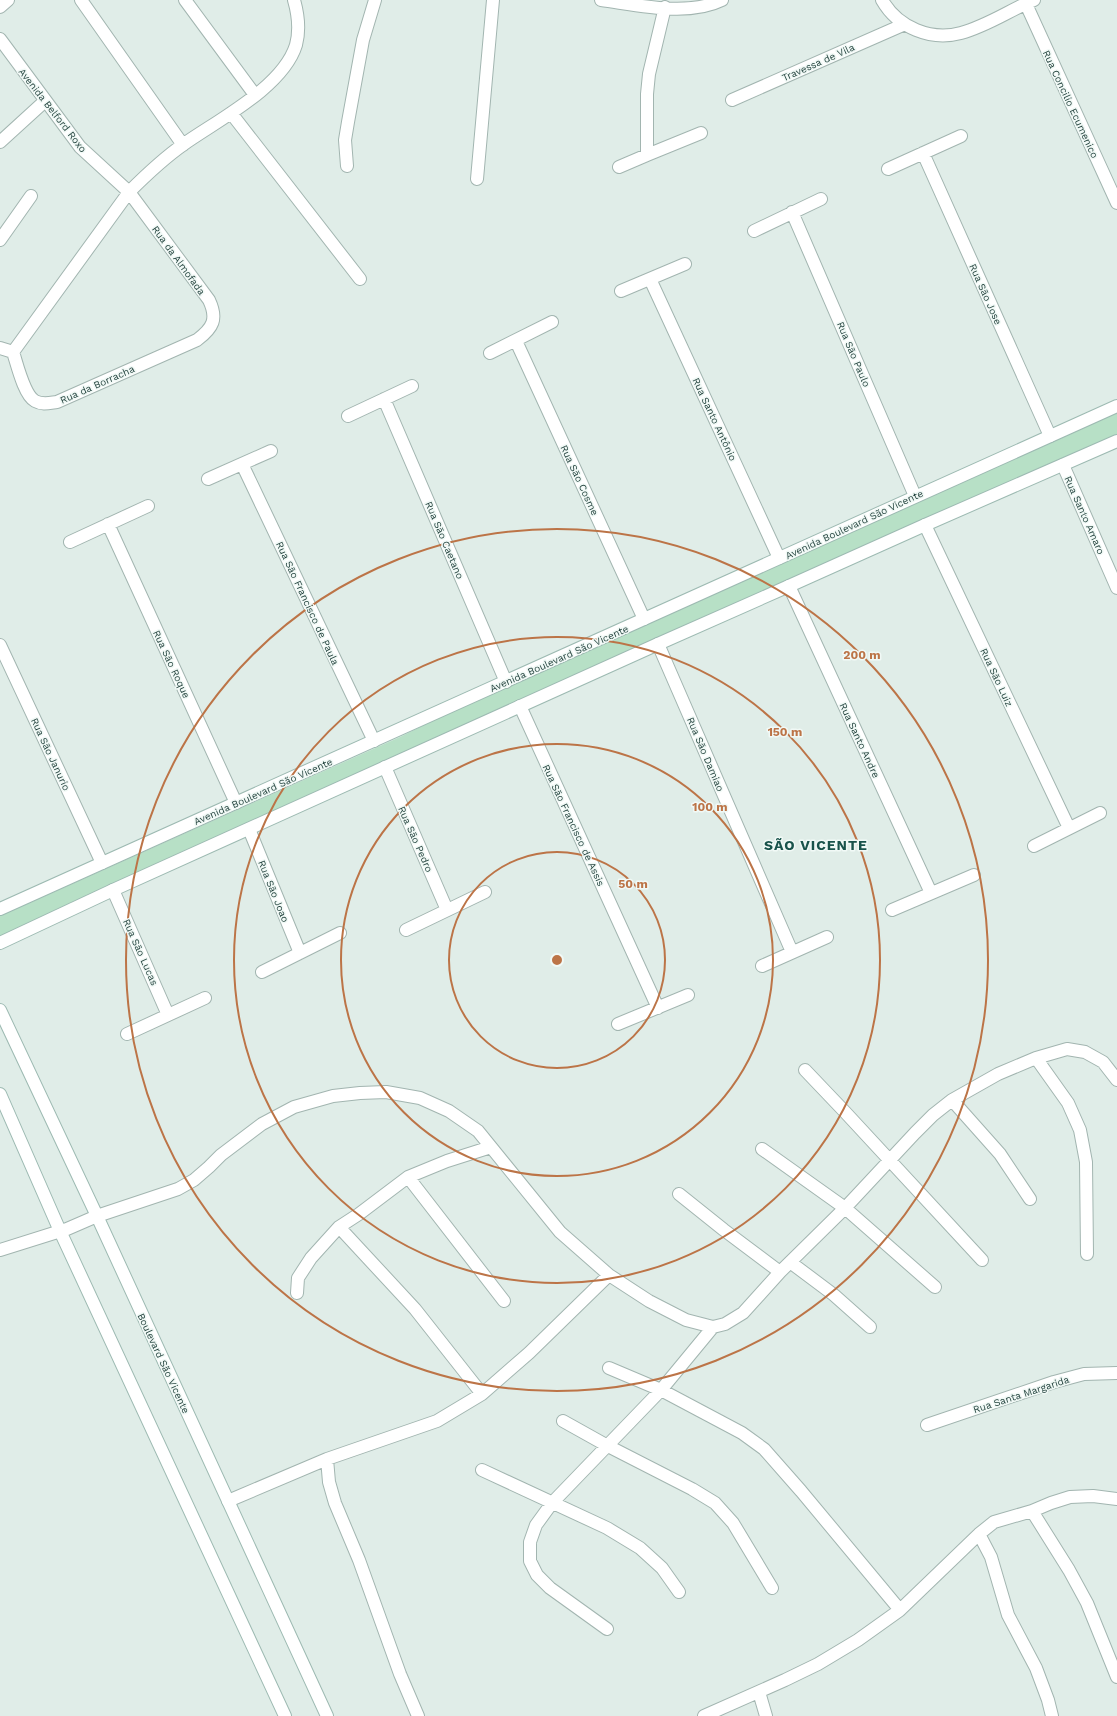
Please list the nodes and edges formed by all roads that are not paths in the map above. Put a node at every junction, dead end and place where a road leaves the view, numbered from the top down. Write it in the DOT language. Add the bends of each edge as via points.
graph roads {
  1 [pos="8,0"];
  2 [pos="81,0"];
  3 [pos="185,0"];
  4 [pos="294,0"];
  5 [pos="375,0"];
  6 [pos="493,0"];
  7 [pos="601,0"];
  8 [pos="722,0"];
  9 [pos="882,0"];
  10 [pos="1030,2"];
  11 [pos="648,3"];
  12 [pos="0,7"];
  13 [pos="665,7"];
  14 [pos="905,24"];
  15 [pos="0,39"];
  16 [pos="256,95"];
  17 [pos="732,100"];
  18 [pos="45,101"];
  19 [pos="231,114"];
  20 [pos="701,133"];
  21 [pos="961,136"];
  22 [pos="0,142"];
  23 [pos="183,145"];
  24 [pos="923,153"];
  25 [pos="647,155"];
  26 [pos="347,166"];
  27 [pos="619,167"];
  28 [pos="888,169"];
  29 [pos="477,179"];
  30 [pos="129,192"];
  31 [pos="31,196"];
  32 [pos="821,199"];
  33 [pos="1117,203"];
  34 [pos="792,212"];
  35 [pos="754,231"];
  36 [pos="0,240"];
  37 [pos="685,264"];
  38 [pos="360,279"];
  39 [pos="650,279"];
  40 [pos="622,291"];
  41 [pos="552,322"];
  42 [pos="207,332"];
  43 [pos="516,341"];
  44 [pos="0,348"];
  45 [pos="13,352"];
  46 [pos="490,353"];
  47 [pos="412,386"];
  48 [pos="384,399"];
  49 [pos="1117,406"];
  50 [pos="348,416"];
  51 [pos="1050,436"];
  52 [pos="1117,441"];
  53 [pos="271,451"];
  54 [pos="242,464"];
  55 [pos="1062,465"];
  56 [pos="208,479"];
  57 [pos="915,496"];
  58 [pos="148,506"];
  59 [pos="108,524"];
  60 [pos="925,525"];
  61 [pos="70,542"];
  62 [pos="779,558"];
  63 [pos="789,586"];
  64 [pos="1117,588"];
  65 [pos="644,619"];
  66 [pos="658,644"];
  67 [pos="0,645"];
  68 [pos="506,682"];
  69 [pos="520,706"];
  70 [pos="374,741"];
  71 [pos="385,767"];
  72 [pos="236,803"];
  73 [pos="1100,813"];
  74 [pos="1069,828"];
  75 [pos="248,829"];
  76 [pos="1034,846"];
  77 [pos="102,863"];
  78 [pos="974,875"];
  79 [pos="113,890"];
  80 [pos="485,892"];
  81 [pos="931,893"];
  82 [pos="0,908"];
  83 [pos="447,910"];
  84 [pos="892,910"];
  85 [pos="406,930"];
  86 [pos="340,933"];
  87 [pos="827,937"];
  88 [pos="0,943"];
  89 [pos="792,952"];
  90 [pos="300,953"];
  91 [pos="762,966"];
  92 [pos="262,972"];
  93 [pos="688,995"];
  94 [pos="205,998"];
  95 [pos="658,1008"];
  96 [pos="0,1010"];
  97 [pos="168,1015"];
  98 [pos="618,1024"];
  99 [pos="127,1034"];
  100 [pos="1036,1058"];
  101 [pos="805,1070"];
  102 [pos="1117,1080"];
  103 [pos="0,1094"];
  104 [pos="952,1100"];
  105 [pos="491,1147"];
  106 [pos="762,1149"];
  107 [pos="889,1160"];
  108 [pos="408,1177"];
  109 [pos="679,1194"];
  110 [pos="1030,1199"];
  111 [pos="845,1208"];
  112 [pos="96,1216"];
  113 [pos="339,1227"];
  114 [pos="60,1231"];
  115 [pos="0,1250"];
  116 [pos="1087,1254"];
  117 [pos="982,1260"];
  118 [pos="790,1262"];
  119 [pos="780,1272"];
  120 [pos="609,1275"];
  121 [pos="935,1287"];
  122 [pos="297,1293"];
  123 [pos="504,1301"];
  124 [pos="713,1327"];
  125 [pos="870,1327"];
  126 [pos="609,1368"];
  127 [pos="1117,1373"];
  128 [pos="661,1390"];
  129 [pos="482,1394"];
  130 [pos="563,1421"];
  131 [pos="927,1426"];
  132 [pos="606,1445"];
  133 [pos="327,1459"];
  134 [pos="482,1470"];
  135 [pos="1117,1499"];
  136 [pos="228,1501"];
  137 [pos="552,1503"];
  138 [pos="1032,1511"];
  139 [pos="979,1534"];
  140 [pos="772,1588"];
  141 [pos="679,1592"];
  142 [pos="900,1610"];
  143 [pos="607,1629"];
  144 [pos="1117,1677"];
  145 [pos="759,1692"];
  146 [pos="286,1716"];
  147 [pos="327,1716"];
  148 [pos="418,1716"];
  149 [pos="704,1716"];
  150 [pos="766,1716"];
  151 [pos="1052,1716"];
  1 -- 12 [label="street"];
  2 -- 23 [label="street"];
  3 -- 16 [label="street"];
  4 -- 16 [label="street" via="298,29 296,45 279,73"];
  5 -- 26 [label="street" via="362,40 347,128"];
  6 -- 29 [label="street"];
  7 -- 11 [label="street"];
  8 -- 13 [label="street" via="690,9"];
  9 -- 14 [label="street" via="894,16"];
  10 -- 14 [label="street" via="961,33 932,34 918,31"];
  10 -- 33 [label="street, Rua Concilio Ecumenico"];
  11 -- 13 [label="street"];
  13 -- 25 [label="street" via="649,74"];
  14 -- 17 [label="street, Travessa de Vila"];
  15 -- 18 [label="street, Avenida Belford Roxo"];
  16 -- 19 [label="street"];
  18 -- 22 [label="street"];
  18 -- 30 [label="street, Avenida Belford Roxo" via="80,147"];
  19 -- 23 [label="street"];
  19 -- 38 [label="street"];
  20 -- 25 [label="street"];
  21 -- 24 [label="street"];
  23 -- 30 [label="street" via="152,169"];
  24 -- 28 [label="street"];
  24 -- 51 [label="street, Rua Sāo Jose"];
  25 -- 27 [label="street"];
  30 -- 42 [label="street, Rua da Almofada" via="209,300 214,311 213,323"];
  30 -- 45 [label="street"];
  31 -- 36 [label="street"];
  32 -- 34 [label="street"];
  34 -- 35 [label="street"];
  34 -- 57 [label="street, Rua Sāo Paulo"];
  37 -- 39 [label="street"];
  39 -- 40 [label="street"];
  39 -- 62 [label="street, Rua Santo Antônio"];
  41 -- 43 [label="street"];
  42 -- 45 [label="street, Rua da Borracha" via="197,340 56,402 45,404 29,397"];
  43 -- 46 [label="street"];
  43 -- 65 [label="street, Rua Sāo Cosme"];
  44 -- 45 [label="street"];
  47 -- 48 [label="street"];
  48 -- 50 [label="street"];
  48 -- 68 [label="street, Rua Sāo Caetano"];
  49 -- 51 [label="street, Avenida Boulevard São Vicente"];
  51 -- 57 [label="street, Avenida Boulevard São Vicente"];
  52 -- 55 [label="street"];
  53 -- 54 [label="street"];
  54 -- 56 [label="street"];
  54 -- 70 [label="street, Rua Sāo Francisco de Paula"];
  55 -- 60 [label="street"];
  55 -- 64 [label="street, Rua Santo Amaro"];
  57 -- 62 [label="street, Avenida Boulevard São Vicente"];
  58 -- 59 [label="street"];
  59 -- 61 [label="street"];
  59 -- 72 [label="street, Rua Sāo Roque"];
  60 -- 63 [label="street"];
  60 -- 74 [label="street, Rua Sāo Luiz"];
  62 -- 65 [label="street, Avenida Boulevard São Vicente"];
  63 -- 66 [label="street"];
  63 -- 81 [label="street, Rua Santo Andre"];
  65 -- 68 [label="street, Avenida Boulevard São Vicente"];
  66 -- 69 [label="street"];
  66 -- 89 [label="street, Rua Sāo Damiao"];
  67 -- 77 [label="street, Rua Sāo Janurio"];
  68 -- 70 [label="street, Avenida Boulevard São Vicente"];
  69 -- 71 [label="street"];
  69 -- 95 [label="street, Rua Sāo Francisco de Assis"];
  70 -- 72 [label="street, Avenida Boulevard São Vicente"];
  71 -- 75 [label="street"];
  71 -- 83 [label="street, Rua Sāo Pedro"];
  72 -- 77 [label="street, Avenida Boulevard São Vicente"];
  73 -- 74 [label="street"];
  74 -- 76 [label="street"];
  75 -- 79 [label="street"];
  75 -- 90 [label="street, Rua Sāo Joao"];
  77 -- 82 [label="street, Avenida Boulevard São Vicente"];
  78 -- 81 [label="street"];
  79 -- 88 [label="street"];
  79 -- 97 [label="street, Rua Sāo Lucas"];
  80 -- 83 [label="street"];
  81 -- 84 [label="street"];
  83 -- 85 [label="street"];
  86 -- 90 [label="street"];
  87 -- 89 [label="street"];
  89 -- 91 [label="street"];
  90 -- 92 [label="street"];
  93 -- 95 [label="street"];
  94 -- 97 [label="street"];
  95 -- 98 [label="street"];
  96 -- 112 [label="street, Boulevard São Vicente"];
  97 -- 99 [label="street"];
  100 -- 102 [label="street" via="1068,1049 1085,1052 1103,1062"];
  100 -- 104 [label="street" via="998,1074"];
  100 -- 116 [label="street" via="1068,1103 1080,1130 1086,1162"];
  101 -- 107 [label="street"];
  103 -- 114 [label="street"];
  104 -- 107 [label="street" via="933,1114"];
  104 -- 110 [label="street" via="1000,1154"];
  105 -- 108 [label="street"];
  105 -- 112 [label="street" via="478,1131 449,1111 420,1098 386,1092 333,1096 294,1107 262,1124 221,1155 194,1180 178,1189"];
  105 -- 120 [label="street" via="560,1232"];
  106 -- 111 [label="street"];
  107 -- 111 [label="street"];
  107 -- 117 [label="street"];
  108 -- 113 [label="street"];
  108 -- 123 [label="street"];
  109 -- 119 [label="street"];
  111 -- 118 [label="street"];
  111 -- 121 [label="street"];
  112 -- 114 [label="street"];
  112 -- 136 [label="street, Boulevard São Vicente"];
  113 -- 122 [label="street" via="310,1258 298,1278"];
  113 -- 129 [label="street" via="415,1308"];
  114 -- 115 [label="street"];
  114 -- 146 [label="street"];
  118 -- 119 [label="street"];
  118 -- 125 [label="street"];
  119 -- 124 [label="street" via="743,1313 725,1324"];
  120 -- 124 [label="street" via="686,1320"];
  120 -- 129 [label="street" via="529,1353"];
  124 -- 128 [label="street"];
  126 -- 128 [label="street"];
  127 -- 131 [label="street, Rua Santa Margarida" via="1084,1374 1054,1382"];
  128 -- 132 [label="street"];
  128 -- 142 [label="street" via="742,1433 764,1449"];
  129 -- 133 [label="street" via="437,1421"];
  130 -- 132 [label="street"];
  132 -- 137 [label="street"];
  132 -- 140 [label="street" via="692,1488 715,1503 734,1523"];
  133 -- 136 [label="street"];
  133 -- 148 [label="street" via="329,1482 335,1502"];
  134 -- 137 [label="street"];
  135 -- 138 [label="street" via="1070,1497"];
  136 -- 147 [label="street, Boulevard São Vicente"];
  137 -- 141 [label="street" via="607,1528 640,1548 662,1568"];
  137 -- 143 [label="street" via="536,1525 530,1542 530,1561 537,1575 550,1588"];
  138 -- 139 [label="street" via="994,1522"];
  138 -- 144 [label="street" via="1087,1603"];
  139 -- 142 [label="street"];
  139 -- 151 [label="street" via="991,1557 1008,1615 1036,1668"];
  142 -- 145 [label="street" via="818,1664"];
  145 -- 149 [label="street"];
  145 -- 150 [label="street"];
}
